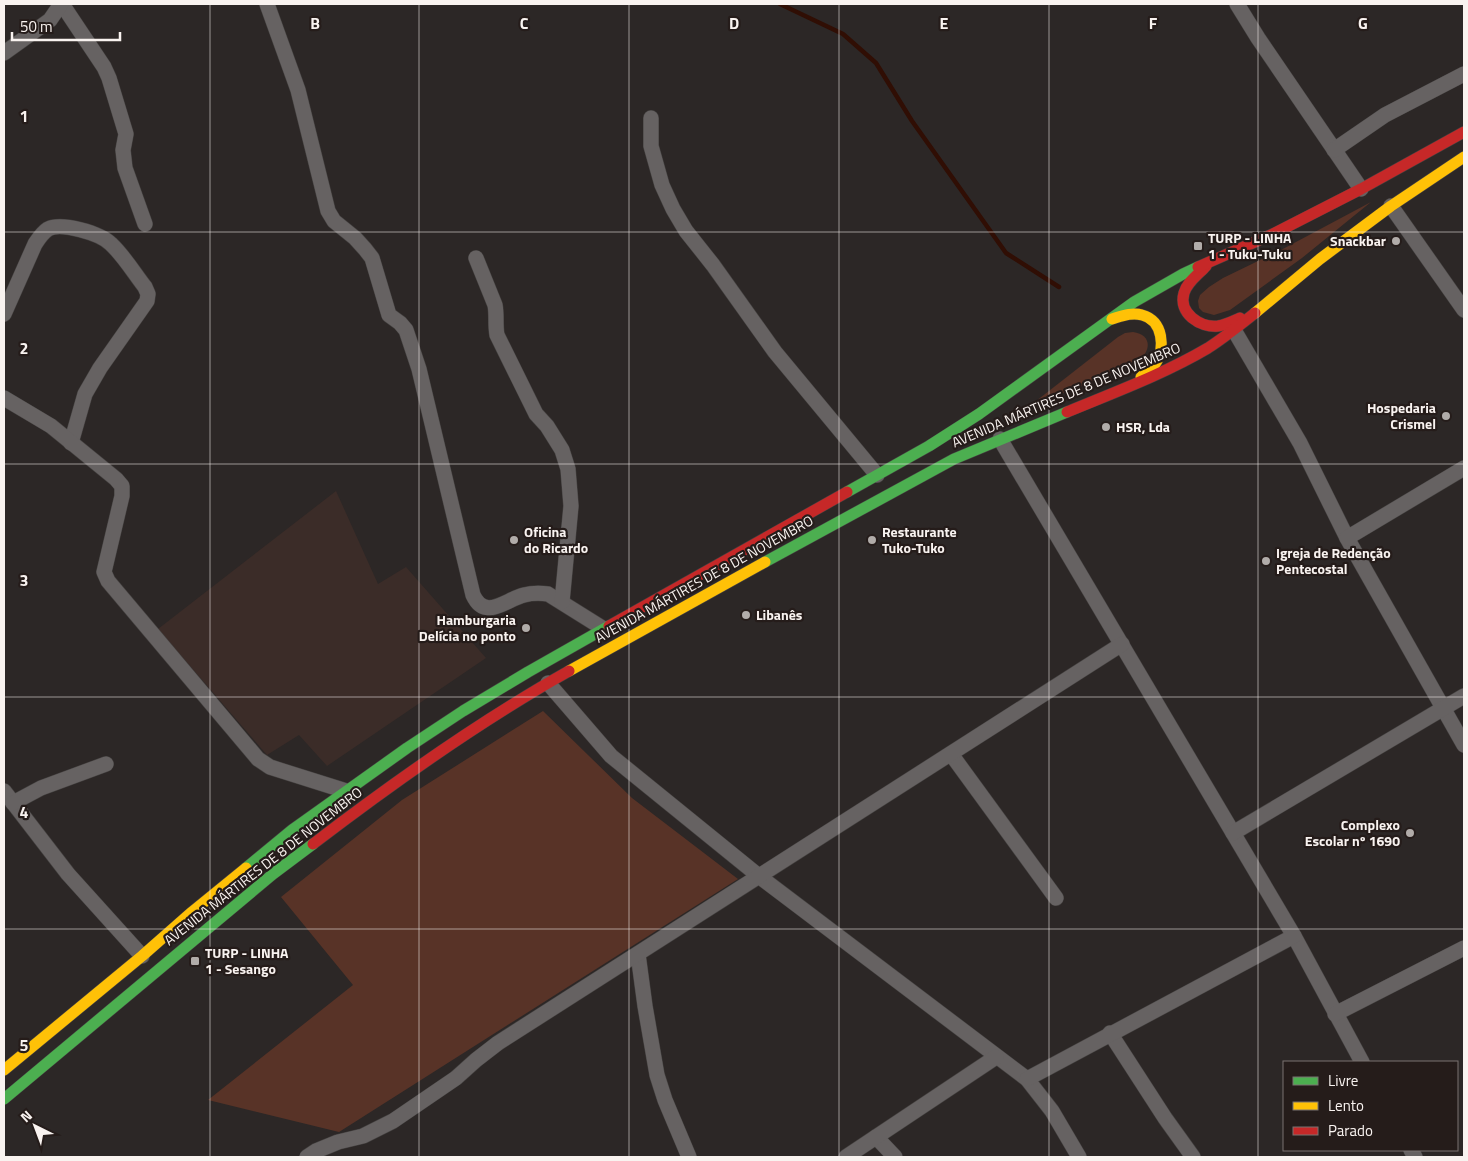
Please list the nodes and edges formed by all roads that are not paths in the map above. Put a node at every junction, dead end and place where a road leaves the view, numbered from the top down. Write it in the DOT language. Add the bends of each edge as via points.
graph roads {
  1 [pos="61,4"];
  2 [pos="267,4"];
  3 [pos="1237,4"];
  4 [pos="4,53"];
  5 [pos="1464,74"];
  6 [pos="651,118"];
  7 [pos="1464,132"];
  8 [pos="1334,150"];
  9 [pos="1464,157"];
  10 [pos="1360,189"];
  11 [pos="1391,206"];
  12 [pos="145,224"];
  13 [pos="476,258"];
  14 [pos="1210,261"];
  15 [pos="1464,310"];
  16 [pos="1253,313"];
  17 [pos="4,314"];
  18 [pos="1109,320"];
  19 [pos="1234,330"];
  20 [pos="1134,384"];
  21 [pos="4,398"];
  22 [pos="1000,439"];
  23 [pos="71,443"];
  24 [pos="1464,468"];
  25 [pos="877,475"];
  26 [pos="1347,538"];
  27 [pos="562,602"];
  28 [pos="604,629"];
  29 [pos="1122,644"];
  30 [pos="548,684"];
  31 [pos="1464,696"];
  32 [pos="1444,709"];
  33 [pos="1464,745"];
  34 [pos="951,754"];
  35 [pos="106,764"];
  36 [pos="346,791"];
  37 [pos="8,796"];
  38 [pos="1233,833"];
  39 [pos="760,877"];
  40 [pos="1056,898"];
  41 [pos="1294,936"];
  42 [pos="1464,948"];
  43 [pos="638,954"];
  44 [pos="142,956"];
  45 [pos="1335,1014"];
  46 [pos="1110,1033"];
  47 [pos="996,1057"];
  48 [pos="1361,1061"];
  49 [pos="4,1070"];
  50 [pos="1027,1079"];
  51 [pos="4,1100"];
  52 [pos="876,1137"];
  53 [pos="307,1157"];
  54 [pos="689,1157"];
  55 [pos="846,1157"];
  56 [pos="895,1157"];
  57 [pos="1079,1157"];
  58 [pos="1193,1157"];
  1 -- 4 [label="street" via="50,20"];
  1 -- 12 [label="street" via="109,78 126,134 123,150 125,168"];
  2 -- 27 [label="street" via="298,90 328,212 372,258 389,315 406,330 419,369 473,595 485,608 537,593 548,594"];
  3 -- 8 [label="street"];
  5 -- 8 [label="street" via="1386,115"];
  6 -- 25 [label="street" via="651,146 662,184 686,231 775,352"];
  7 -- 10 [label="main road, AVENIDA MÁRTIRES DE 8 DE NOVEMBRO"];
  8 -- 10 [label="street"];
  9 -- 11 [label="main road, AVENIDA MÁRTIRES DE 8 DE NOVEMBRO"];
  10 -- 14 [label="main road, AVENIDA MÁRTIRES DE 8 DE NOVEMBRO" via="1274,234"];
  11 -- 15 [label="street"];
  11 -- 16 [label="main road, AVENIDA MÁRTIRES DE 8 DE NOVEMBRO"];
  13 -- 27 [label="street" via="495,305 497,335 536,414 562,450 568,469 571,506"];
  14 -- 16 [label="main road" via="1186,287 1183,299 1190,317 1199,324 1219,326"];
  14 -- 18 [label="main road, AVENIDA MÁRTIRES DE 8 DE NOVEMBRO" via="1153,290"];
  16 -- 19 [label="main road, AVENIDA MÁRTIRES DE 8 DE NOVEMBRO"];
  17 -- 23 [label="street" via="35,244 41,235 58,226 104,238 145,287 148,301 85,394"];
  18 -- 20 [label="main road" via="1133,314 1146,316 1159,331 1161,351 1155,364"];
  18 -- 25 [label="main road, AVENIDA MÁRTIRES DE 8 DE NOVEMBRO" via="979,414"];
  19 -- 20 [label="main road, AVENIDA MÁRTIRES DE 8 DE NOVEMBRO" via="1186,360"];
  19 -- 26 [label="street" via="1300,442"];
  20 -- 22 [label="main road, AVENIDA MÁRTIRES DE 8 DE NOVEMBRO"];
  21 -- 23 [label="street" via="51,426"];
  22 -- 29 [label="street"];
  22 -- 30 [label="main road, AVENIDA MÁRTIRES DE 8 DE NOVEMBRO" via="899,488"];
  23 -- 36 [label="street" via="122,486 104,572 108,581 258,759 270,767"];
  24 -- 26 [label="street"];
  25 -- 28 [label="main road, AVENIDA MÁRTIRES DE 8 DE NOVEMBRO"];
  26 -- 32 [label="street"];
  27 -- 28 [label="street"];
  28 -- 36 [label="main road, AVENIDA MÁRTIRES DE 8 DE NOVEMBRO" via="463,711"];
  29 -- 34 [label="street"];
  29 -- 38 [label="street"];
  30 -- 39 [label="street" via="612,756"];
  30 -- 51 [label="main road, AVENIDA MÁRTIRES DE 8 DE NOVEMBRO" via="442,751 325,834 241,900"];
  31 -- 32 [label="street"];
  32 -- 33 [label="street"];
  32 -- 38 [label="street"];
  34 -- 39 [label="street"];
  34 -- 40 [label="street"];
  35 -- 37 [label="street" via="41,788"];
  36 -- 44 [label="main road, AVENIDA MÁRTIRES DE 8 DE NOVEMBRO" via="292,830"];
  37 -- 44 [label="street" via="68,874"];
  38 -- 41 [label="street"];
  39 -- 43 [label="street"];
  39 -- 47 [label="street"];
  41 -- 45 [label="street"];
  41 -- 46 [label="street"];
  42 -- 45 [label="street"];
  43 -- 53 [label="street" via="498,1043 456,1078 393,1121"];
  43 -- 54 [label="street" via="659,1081"];
  44 -- 49 [label="main road, AVENIDA MÁRTIRES DE 8 DE NOVEMBRO"];
  45 -- 48 [label="street"];
  46 -- 50 [label="street"];
  46 -- 58 [label="street"];
  47 -- 50 [label="street"];
  47 -- 52 [label="street"];
  50 -- 57 [label="street" via="1052,1111"];
  52 -- 55 [label="street"];
  52 -- 56 [label="street"];
}
